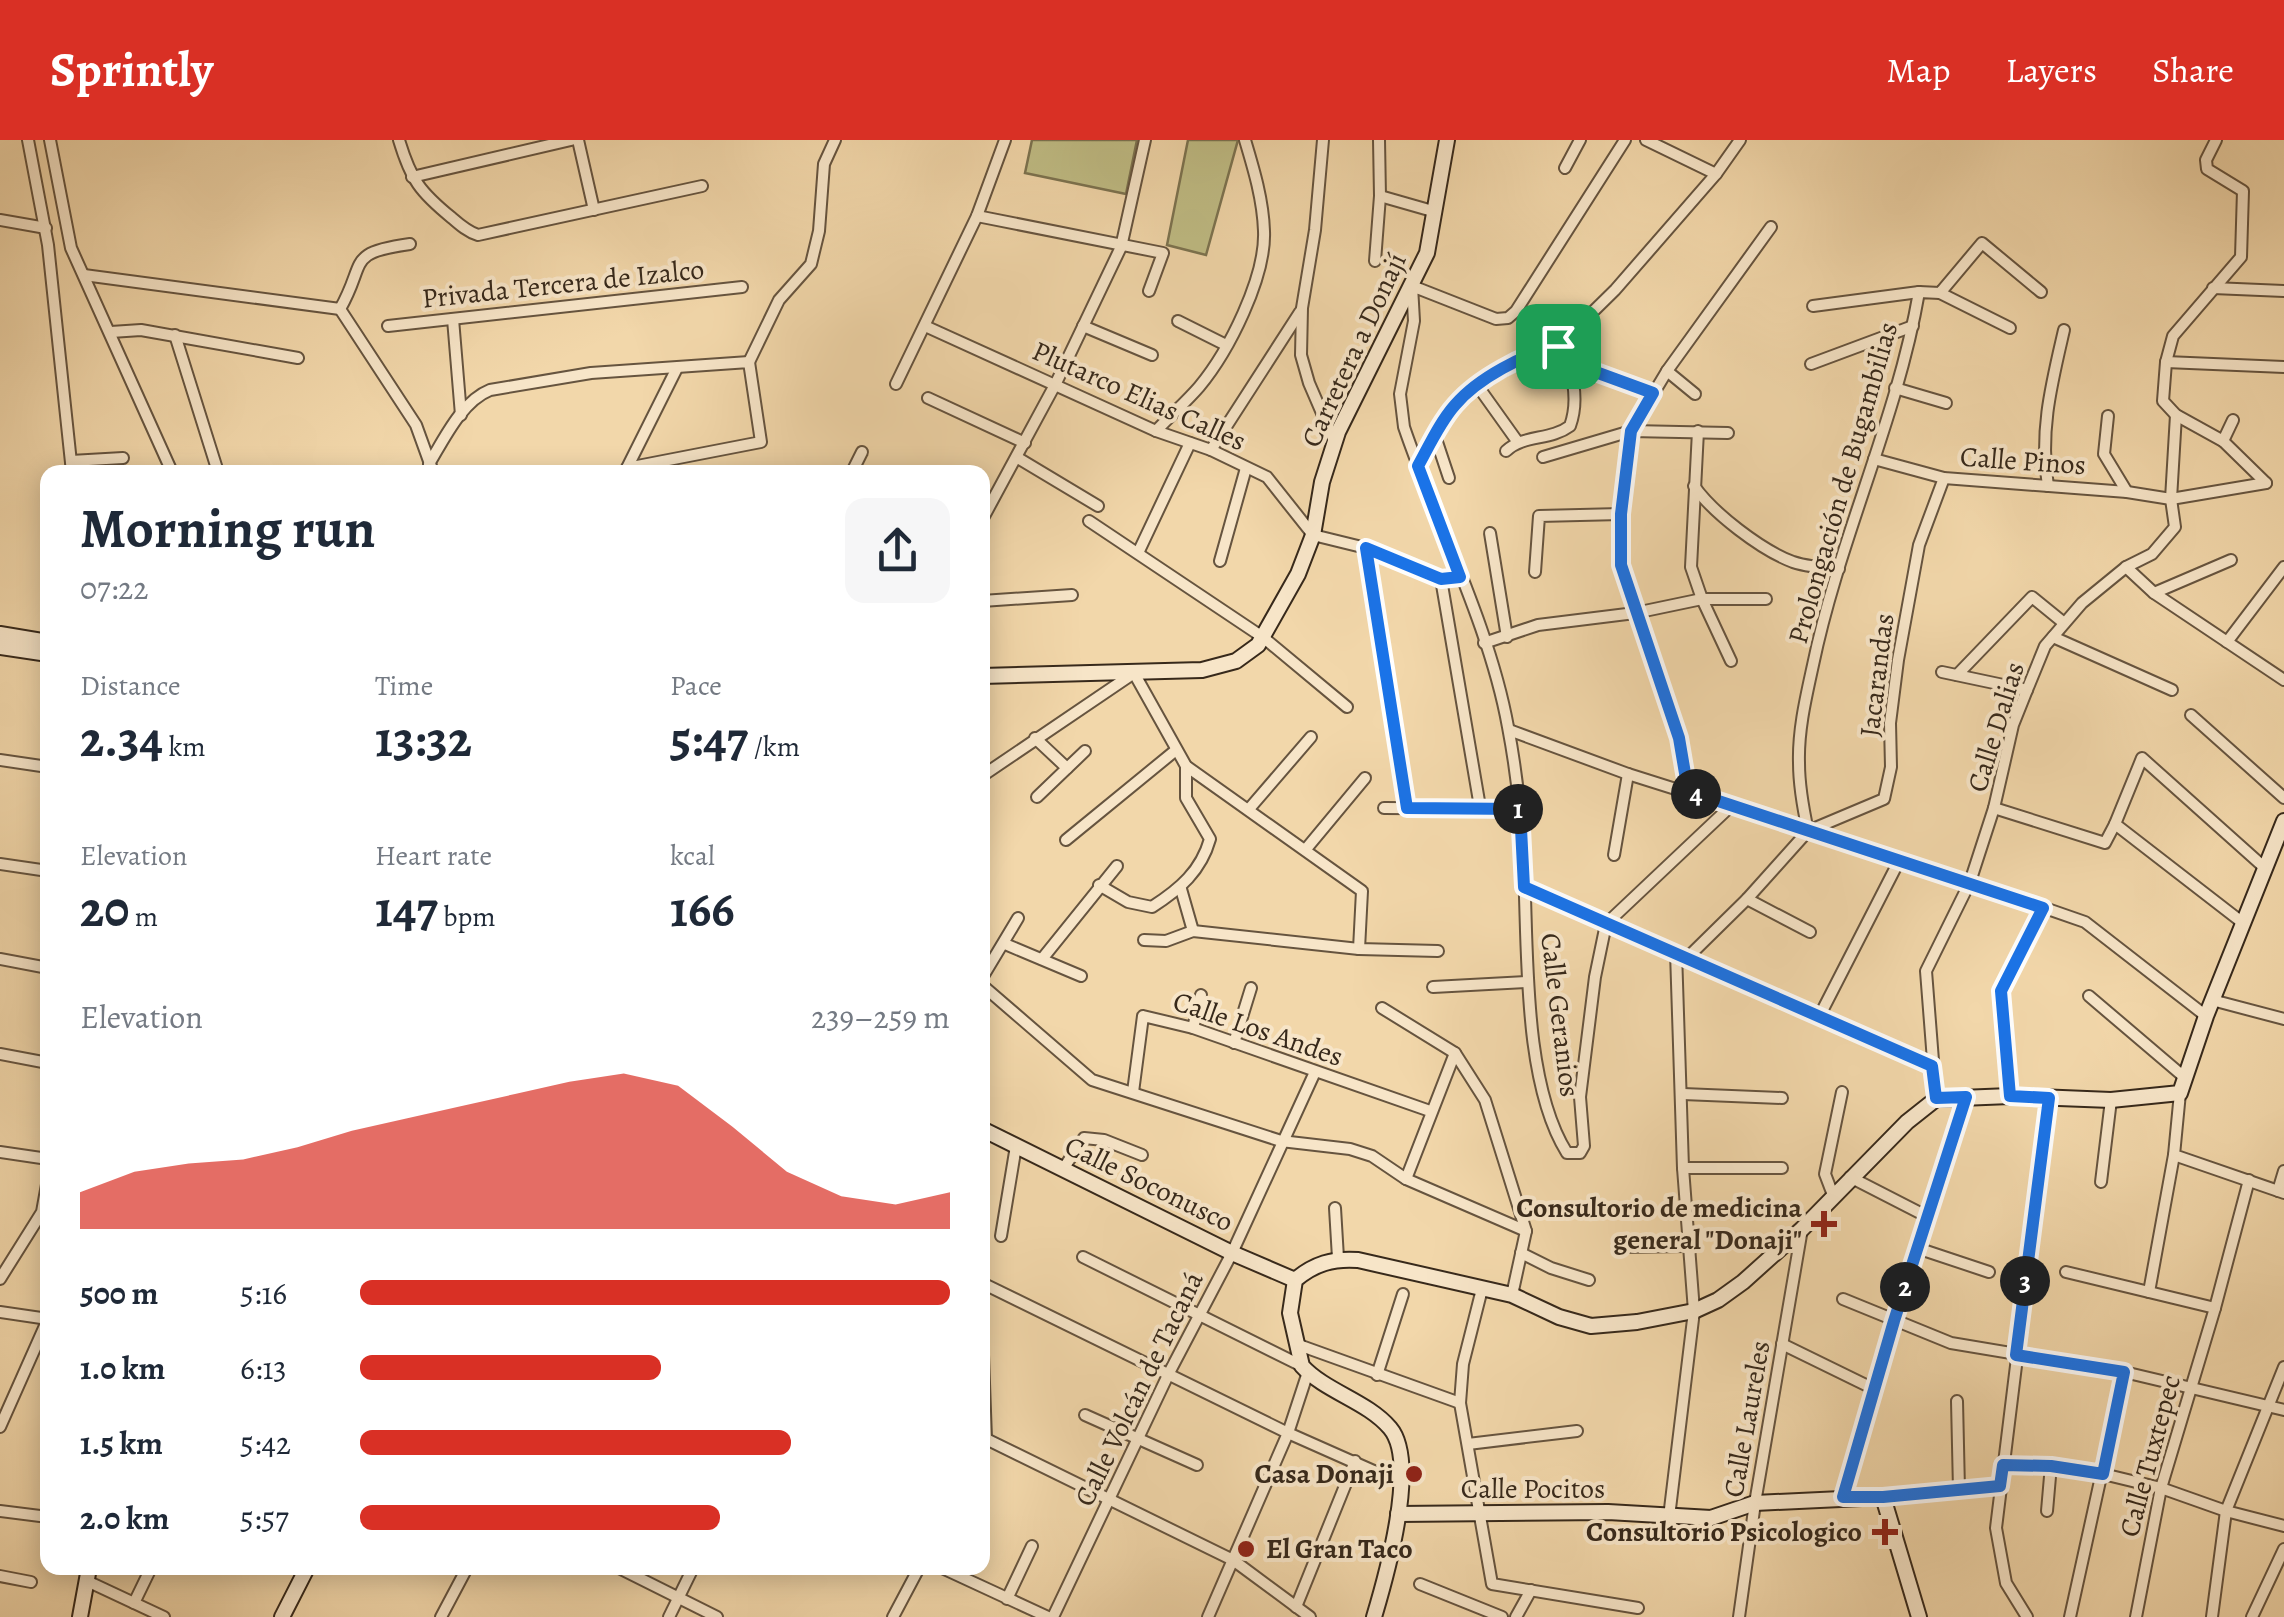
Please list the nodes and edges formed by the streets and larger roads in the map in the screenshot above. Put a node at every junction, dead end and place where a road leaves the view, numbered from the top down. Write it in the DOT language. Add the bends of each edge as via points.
graph roads {
  1 [pos="28,140"];
  2 [pos="50,140"];
  3 [pos="400,140"];
  4 [pos="574,140"];
  5 [pos="835,140"];
  6 [pos="1004,140"];
  7 [pos="1146,140"];
  8 [pos="1245,140"];
  9 [pos="1323,140"];
  10 [pos="1379,140"];
  11 [pos="1447,140"];
  12 [pos="1580,140"];
  13 [pos="1625,140"];
  14 [pos="1646,140"];
  15 [pos="1740,140"];
  16 [pos="2216,140"];
  17 [pos="1565,168"];
  18 [pos="1716,174"];
  19 [pos="412,176"];
  20 [pos="702,186"];
  21 [pos="1380,196"];
  22 [pos="594,210"];
  23 [pos="1436,212"];
  24 [pos="977,216"];
  25 [pos="0,220"];
  26 [pos="1770,227"];
  27 [pos="46,228"];
  28 [pos="410,244"];
  29 [pos="1121,247"];
  30 [pos="1375,262"];
  31 [pos="84,276"];
  32 [pos="1412,286"];
  33 [pos="742,287"];
  34 [pos="2213,288"];
  35 [pos="1150,291"];
  36 [pos="2284,291"];
  37 [pos="1919,292"];
  38 [pos="1940,292"];
  39 [pos="2041,292"];
  40 [pos="1813,306"];
  41 [pos="1302,308"];
  42 [pos="340,310"];
  43 [pos="453,319"];
  44 [pos="1178,321"];
  45 [pos="388,326"];
  46 [pos="925,326"];
  47 [pos="1083,326"];
  48 [pos="1913,326"];
  49 [pos="2010,328"];
  50 [pos="2064,330"];
  51 [pos="111,332"];
  52 [pos="176,335"];
  53 [pos="1226,344"];
  54 [pos="1558,346"];
  55 [pos="1152,355"];
  56 [pos="298,358"];
  57 [pos="749,362"];
  58 [pos="2166,362"];
  59 [pos="1571,363"];
  60 [pos="1811,364"];
  61 [pos="2284,366"];
  62 [pos="677,368"];
  63 [pos="1667,371"];
  64 [pos="1056,383"];
  65 [pos="896,384"];
  66 [pos="1477,385"];
  67 [pos="1895,388"];
  68 [pos="1653,393"];
  69 [pos="1695,394"];
  70 [pos="928,398"];
  71 [pos="1946,404"];
  72 [pos="460,415"];
  73 [pos="2176,415"];
  74 [pos="2108,416"];
  75 [pos="2233,420"];
  76 [pos="1156,431"];
  77 [pos="1631,431"];
  78 [pos="1698,431"];
  79 [pos="1728,433"];
  80 [pos="1435,436"];
  81 [pos="1517,441"];
  82 [pos="2223,441"];
  83 [pos="1335,442"];
  84 [pos="1025,443"];
  85 [pos="1190,443"];
  86 [pos="1212,450"];
  87 [pos="1506,451"];
  88 [pos="862,452"];
  89 [pos="1543,457"];
  90 [pos="122,458"];
  91 [pos="1018,458"];
  92 [pos="1874,459"];
  93 [pos="72,465"];
  94 [pos="83,465"];
  95 [pos="169,465"];
  96 [pos="216,465"];
  97 [pos="430,465"];
  98 [pos="433,465"];
  99 [pos="628,465"];
  100 [pos="650,465"];
  101 [pos="856,465"];
  102 [pos="1418,466"];
  103 [pos="1246,468"];
  104 [pos="1449,478"];
  105 [pos="1944,478"];
  106 [pos="1693,485"];
  107 [pos="2048,486"];
  108 [pos="2127,492"];
  109 [pos="2171,499"];
  110 [pos="990,506"];
  111 [pos="1098,506"];
  112 [pos="1621,514"];
  113 [pos="1088,520"];
  114 [pos="1490,533"];
  115 [pos="1313,535"];
  116 [pos="1366,548"];
  117 [pos="1138,553"];
  118 [pos="2231,560"];
  119 [pos="1220,562"];
  120 [pos="1535,568"];
  121 [pos="2126,568"];
  122 [pos="2284,568"];
  123 [pos="1839,569"];
  124 [pos="1460,577"];
  125 [pos="1441,579"];
  126 [pos="2154,593"];
  127 [pos="1072,594"];
  128 [pos="1766,598"];
  129 [pos="1702,599"];
  130 [pos="990,600"];
  131 [pos="1636,613"];
  132 [pos="2064,624"];
  133 [pos="0,634"];
  134 [pos="1507,637"];
  135 [pos="2053,637"];
  136 [pos="1264,638"];
  137 [pos="40,641"];
  138 [pos="2226,642"];
  139 [pos="1484,643"];
  140 [pos="0,647"];
  141 [pos="40,653"];
  142 [pos="1732,661"];
  143 [pos="1134,672"];
  144 [pos="1942,672"];
  145 [pos="1958,675"];
  146 [pos="990,676"];
  147 [pos="2284,680"];
  148 [pos="2027,690"];
  149 [pos="2172,690"];
  150 [pos="1347,707"];
  151 [pos="2191,716"];
  152 [pos="1509,730"];
  153 [pos="1311,737"];
  154 [pos="1035,738"];
  155 [pos="1176,750"];
  156 [pos="1085,751"];
  157 [pos="0,760"];
  158 [pos="1186,766"];
  159 [pos="40,767"];
  160 [pos="990,768"];
  161 [pos="1067,768"];
  162 [pos="1628,774"];
  163 [pos="1365,778"];
  164 [pos="1688,791"];
  165 [pos="1037,796"];
  166 [pos="2284,798"];
  167 [pos="1732,805"];
  168 [pos="1480,807"];
  169 [pos="1384,808"];
  170 [pos="1407,808"];
  171 [pos="1994,808"];
  172 [pos="1249,809"];
  173 [pos="1520,809"];
  174 [pos="2284,821"];
  175 [pos="2114,824"];
  176 [pos="1808,830"];
  177 [pos="1066,840"];
  178 [pos="1306,849"];
  179 [pos="1614,855"];
  180 [pos="2278,855"];
  181 [pos="1899,861"];
  182 [pos="0,864"];
  183 [pos="1117,866"];
  184 [pos="2265,868"];
  185 [pos="40,870"];
  186 [pos="1970,882"];
  187 [pos="1099,885"];
  188 [pos="1524,887"];
  189 [pos="1181,889"];
  190 [pos="1748,900"];
  191 [pos="2043,908"];
  192 [pos="1018,918"];
  193 [pos="2243,923"];
  194 [pos="1606,924"];
  195 [pos="1193,931"];
  196 [pos="1810,932"];
  197 [pos="1144,940"];
  198 [pos="1005,944"];
  199 [pos="1360,949"];
  200 [pos="1438,952"];
  201 [pos="1682,955"];
  202 [pos="0,959"];
  203 [pos="1042,959"];
  204 [pos="40,966"];
  205 [pos="990,968"];
  206 [pos="1081,976"];
  207 [pos="1528,982"];
  208 [pos="1432,987"];
  209 [pos="990,988"];
  210 [pos="1251,988"];
  211 [pos="1201,994"];
  212 [pos="2089,996"];
  213 [pos="2212,1000"];
  214 [pos="1382,1008"];
  215 [pos="2206,1016"];
  216 [pos="1818,1017"];
  217 [pos="2284,1019"];
  218 [pos="1193,1028"];
  219 [pos="1234,1043"];
  220 [pos="1455,1053"];
  221 [pos="0,1054"];
  222 [pos="40,1062"];
  223 [pos="1932,1066"];
  224 [pos="1314,1072"];
  225 [pos="2183,1076"];
  226 [pos="1133,1092"];
  227 [pos="1842,1092"];
  228 [pos="2180,1093"];
  229 [pos="1683,1094"];
  230 [pos="2010,1096"];
  231 [pos="1966,1097"];
  232 [pos="1782,1098"];
  233 [pos="1936,1098"];
  234 [pos="2049,1098"];
  235 [pos="2112,1100"];
  236 [pos="1430,1112"];
  237 [pos="990,1132"];
  238 [pos="1281,1141"];
  239 [pos="1016,1146"];
  240 [pos="0,1152"];
  241 [pos="1142,1155"];
  242 [pos="2174,1156"];
  243 [pos="40,1159"];
  244 [pos="1683,1168"];
  245 [pos="1782,1168"];
  246 [pos="1062,1170"];
  247 [pos="2284,1171"];
  248 [pos="1850,1177"];
  249 [pos="1406,1179"];
  250 [pos="2249,1180"];
  251 [pos="2100,1182"];
  252 [pos="2281,1192"];
  253 [pos="1833,1195"];
  254 [pos="1335,1208"];
  255 [pos="40,1215"];
  256 [pos="1928,1216"];
  257 [pos="1802,1229"];
  258 [pos="1526,1231"];
  259 [pos="1001,1236"];
  260 [pos="1688,1246"];
  261 [pos="1620,1247"];
  262 [pos="1917,1248"];
  263 [pos="1232,1253"];
  264 [pos="1522,1253"];
  265 [pos="1083,1256"];
  266 [pos="1338,1258"];
  267 [pos="4,1264"];
  268 [pos="1989,1272"];
  269 [pos="2066,1272"];
  270 [pos="0,1279"];
  271 [pos="1295,1280"];
  272 [pos="1589,1280"];
  273 [pos="990,1287"];
  274 [pos="1482,1289"];
  275 [pos="2148,1292"];
  276 [pos="1403,1294"];
  277 [pos="1512,1296"];
  278 [pos="1844,1298"];
  279 [pos="2215,1308"];
  280 [pos="1694,1311"];
  281 [pos="0,1312"];
  282 [pos="1200,1315"];
  283 [pos="40,1318"];
  284 [pos="1894,1321"];
  285 [pos="40,1337"];
  286 [pos="1296,1344"];
  287 [pos="1782,1344"];
  288 [pos="2016,1355"];
  289 [pos="2284,1366"];
  290 [pos="1305,1369"];
  291 [pos="1169,1372"];
  292 [pos="2124,1372"];
  293 [pos="1377,1375"];
  294 [pos="2190,1387"];
  295 [pos="1874,1389"];
  296 [pos="1957,1400"];
  297 [pos="1460,1403"];
  298 [pos="2270,1408"];
  299 [pos="2284,1410"];
  300 [pos="1086,1415"];
  301 [pos="0,1426"];
  302 [pos="1577,1431"];
  303 [pos="1288,1433"];
  304 [pos="1138,1440"];
  305 [pos="990,1444"];
  306 [pos="1468,1444"];
  307 [pos="1355,1462"];
  308 [pos="1197,1465"];
  309 [pos="2003,1465"];
  310 [pos="2051,1466"];
  311 [pos="2103,1474"];
  312 [pos="1402,1484"];
  313 [pos="2000,1486"];
  314 [pos="2162,1488"];
  315 [pos="1959,1490"];
  316 [pos="1843,1497"];
  317 [pos="1883,1497"];
  318 [pos="1109,1501"];
  319 [pos="1755,1504"];
  320 [pos="0,1511"];
  321 [pos="2226,1511"];
  322 [pos="2046,1512"];
  323 [pos="1398,1514"];
  324 [pos="1482,1514"];
  325 [pos="40,1516"];
  326 [pos="1669,1517"];
  327 [pos="2284,1526"];
  328 [pos="1032,1546"];
  329 [pos="2284,1549"];
  330 [pos="1233,1560"];
  331 [pos="88,1575"];
  332 [pos="90,1575"];
  333 [pos="148,1575"];
  334 [pos="303,1575"];
  335 [pos="463,1575"];
  336 [pos="633,1575"];
  337 [pos="689,1575"];
  338 [pos="916,1575"];
  339 [pos="957,1575"];
  340 [pos="0,1576"];
  341 [pos="32,1582"];
  342 [pos="1420,1584"];
  343 [pos="1531,1590"];
  344 [pos="677,1598"];
  345 [pos="1007,1599"];
  346 [pos="134,1603"];
  347 [pos="1296,1607"];
  348 [pos="1638,1608"];
  349 [pos="80,1617"];
  350 [pos="164,1617"];
  351 [pos="282,1617"];
  352 [pos="441,1617"];
  353 [pos="668,1617"];
  354 [pos="717,1617"];
  355 [pos="893,1617"];
  356 [pos="1050,1617"];
  357 [pos="1208,1617"];
  358 [pos="1310,1617"];
  359 [pos="1374,1617"];
  360 [pos="1502,1617"];
  361 [pos="1516,1617"];
  362 [pos="1739,1617"];
  363 [pos="1919,1617"];
  364 [pos="2027,1617"];
  365 [pos="2070,1617"];
  366 [pos="2136,1617"];
  367 [pos="2212,1617"];
  368 [pos="2252,1617"];
  1 -- 27 [label="street"];
  2 -- 31 [label="street" via="62,216"];
  3 -- 19 [label="street"];
  4 -- 19 [label="street"];
  4 -- 22 [label="street"];
  5 -- 57 [label="street" via="824,164 811,264 779,300"];
  6 -- 24 [label="street"];
  7 -- 29 [label="street"];
  8 -- 53 [label="street" via="1265,232 1246,306"];
  9 -- 41 [label="street"];
  10 -- 21 [label="street"];
  11 -- 23 [label="street, Carretera a Donají"];
  12 -- 17 [label="street"];
  13 -- 32 [label="street" via="1508,318"];
  14 -- 18 [label="street"];
  15 -- 18 [label="street"];
  16 -- 34 [label="street" via="2208,168 2236,184 2244,202 2241,257"];
  18 -- 54 [label="street"];
  19 -- 22 [label="street" via="423,195 472,234"];
  20 -- 22 [label="street"];
  21 -- 23 [label="street"];
  21 -- 30 [label="street"];
  23 -- 32 [label="street, Carretera a Donají"];
  24 -- 29 [label="street"];
  24 -- 46 [label="street"];
  25 -- 27 [label="street"];
  26 -- 63 [label="street"];
  27 -- 93 [label="street"];
  28 -- 42 [label="street" via="376,249 361,259"];
  29 -- 35 [label="street" via="1163,253"];
  29 -- 47 [label="street"];
  31 -- 42 [label="street"];
  31 -- 51 [label="street"];
  32 -- 83 [label="street, Carretera a Donají"];
  32 -- 102 [label="street, Calle Geranios" via="1414,321 1400,394"];
  33 -- 43 [label="street, Privada Tercera de Izalco"];
  34 -- 36 [label="street"];
  34 -- 58 [label="street" via="2173,336"];
  37 -- 38 [label="street, Prolongación de Bugambilias"];
  37 -- 40 [label="street"];
  37 -- 48 [label="street, Prolongación de Bugambilias"];
  38 -- 39 [label="street" via="1982,242"];
  38 -- 49 [label="street"];
  41 -- 83 [label="street" via="1301,355"];
  41 -- 86 [label="street"];
  42 -- 97 [label="street" via="416,425"];
  43 -- 45 [label="street, Privada Tercera de Izalco"];
  43 -- 72 [label="street"];
  44 -- 53 [label="street"];
  46 -- 64 [label="street, Plutarco Elias Calles"];
  46 -- 65 [label="street"];
  47 -- 55 [label="street"];
  47 -- 64 [label="street"];
  48 -- 60 [label="street"];
  48 -- 67 [label="street, Prolongación de Bugambilias"];
  50 -- 107 [label="street" via="2047,402"];
  51 -- 52 [label="street"];
  51 -- 95 [label="street"];
  52 -- 56 [label="street"];
  52 -- 96 [label="street"];
  53 -- 76 [label="street" via="1199,387"];
  54 -- 59 [label="street"];
  54 -- 66 [label="street"];
  57 -- 62 [label="street"];
  57 -- 100 [label="street" via="762,442"];
  58 -- 61 [label="street"];
  58 -- 73 [label="street, Calle Dalias" via="2163,401"];
  59 -- 68 [label="street"];
  59 -- 81 [label="street" via="1570,426"];
  62 -- 72 [label="street" via="497,388"];
  62 -- 99 [label="street"];
  63 -- 68 [label="street"];
  63 -- 69 [label="street"];
  64 -- 76 [label="street, Plutarco Elias Calles"];
  64 -- 84 [label="street"];
  66 -- 80 [label="street"];
  66 -- 81 [label="street"];
  67 -- 71 [label="street"];
  67 -- 92 [label="street, Prolongación de Bugambilias"];
  68 -- 77 [label="street"];
  70 -- 84 [label="street"];
  72 -- 98 [label="street"];
  73 -- 82 [label="street"];
  73 -- 109 [label="street, Calle Dalias"];
  74 -- 108 [label="street" via="2104,454"];
  75 -- 82 [label="street"];
  76 -- 85 [label="street, Plutarco Elias Calles"];
  77 -- 78 [label="street"];
  77 -- 89 [label="street"];
  77 -- 112 [label="street"];
  78 -- 79 [label="street"];
  78 -- 106 [label="street"];
  80 -- 102 [label="street"];
  80 -- 104 [label="street"];
  81 -- 87 [label="street"];
  82 -- 109 [label="street, Calle Pinos" via="2266,483"];
  83 -- 115 [label="street, Carretera a Donají"];
  84 -- 91 [label="street"];
  85 -- 86 [label="street, Plutarco Elias Calles"];
  85 -- 117 [label="street"];
  86 -- 103 [label="street, Plutarco Elias Calles"];
  88 -- 101 [label="street"];
  90 -- 94 [label="street"];
  91 -- 110 [label="street"];
  91 -- 111 [label="street"];
  92 -- 105 [label="street, Calle Pinos"];
  92 -- 123 [label="street, Prolongación de Bugambilias"];
  102 -- 124 [label="street, Calle Geranios"];
  103 -- 115 [label="street, Plutarco Elias Calles" via="1267,477"];
  103 -- 119 [label="street"];
  105 -- 107 [label="street, Calle Pinos"];
  105 -- 176 [label="street, Jacarandas" via="1919,544 1898,660 1888,792 1884,800"];
  106 -- 123 [label="street" via="1767,548 1791,561"];
  106 -- 129 [label="street" via="1691,567"];
  107 -- 108 [label="street, Calle Pinos"];
  108 -- 109 [label="street, Calle Pinos"];
  109 -- 121 [label="street, Calle Dalias" via="2175,527 2152,554"];
  112 -- 120 [label="street" via="1539,516"];
  112 -- 131 [label="street" via="1621,565"];
  113 -- 117 [label="street"];
  114 -- 134 [label="street"];
  115 -- 116 [label="street"];
  115 -- 136 [label="street, Carretera a Donají"];
  116 -- 125 [label="street"];
  116 -- 170 [label="street"];
  117 -- 136 [label="street"];
  118 -- 126 [label="street"];
  121 -- 126 [label="street"];
  121 -- 132 [label="street, Calle Dalias"];
  122 -- 138 [label="street"];
  123 -- 176 [label="street, Prolongación de Bugambilias" via="1801,726"];
  124 -- 125 [label="street"];
  124 -- 139 [label="street, Calle Geranios"];
  125 -- 168 [label="street"];
  126 -- 138 [label="street"];
  127 -- 130 [label="street"];
  128 -- 129 [label="street"];
  129 -- 131 [label="street"];
  129 -- 142 [label="street"];
  131 -- 134 [label="street" via="1538,624"];
  131 -- 164 [label="street" via="1679,738"];
  132 -- 135 [label="street, Calle Dalias"];
  132 -- 145 [label="street" via="2032,597"];
  133 -- 137 [label="street"];
  134 -- 139 [label="street"];
  135 -- 148 [label="street, Calle Dalias"];
  135 -- 149 [label="street"];
  136 -- 143 [label="street, Carretera a Donají" via="1236,661 1202,670"];
  136 -- 150 [label="street"];
  138 -- 147 [label="street"];
  139 -- 152 [label="street, Calle Geranios"];
  140 -- 141 [label="street"];
  143 -- 146 [label="street, Carretera a Donají"];
  143 -- 154 [label="street"];
  143 -- 155 [label="street"];
  144 -- 145 [label="street"];
  145 -- 148 [label="street"];
  148 -- 171 [label="street, Calle Dalias"];
  151 -- 166 [label="street"];
  152 -- 162 [label="street"];
  152 -- 173 [label="street, Calle Geranios"];
  153 -- 172 [label="street"];
  154 -- 160 [label="street"];
  154 -- 161 [label="street"];
  155 -- 158 [label="street"];
  155 -- 177 [label="street"];
  156 -- 161 [label="street"];
  157 -- 159 [label="street"];
  158 -- 172 [label="street"];
  158 -- 189 [label="street" via="1186,798 1210,839"];
  161 -- 165 [label="street"];
  162 -- 164 [label="street"];
  162 -- 179 [label="street"];
  163 -- 178 [label="street"];
  164 -- 167 [label="street"];
  167 -- 176 [label="street"];
  167 -- 194 [label="street"];
  168 -- 170 [label="street"];
  168 -- 173 [label="street"];
  169 -- 170 [label="street"];
  171 -- 175 [label="street" via="2104,843"];
  171 -- 186 [label="street, Calle Dalias"];
  172 -- 178 [label="street"];
  173 -- 188 [label="street, Calle Geranios"];
  174 -- 180 [label="street"];
  175 -- 184 [label="street" via="2142,758"];
  175 -- 193 [label="street"];
  176 -- 181 [label="street"];
  176 -- 190 [label="street"];
  178 -- 199 [label="street" via="1362,891"];
  180 -- 184 [label="street"];
  181 -- 186 [label="street"];
  181 -- 216 [label="street"];
  182 -- 185 [label="street"];
  183 -- 187 [label="street"];
  184 -- 193 [label="street"];
  186 -- 191 [label="street"];
  186 -- 223 [label="street, Calle Dalias" via="1926,972"];
  187 -- 189 [label="street" via="1140,907"];
  187 -- 203 [label="street"];
  188 -- 194 [label="street"];
  188 -- 207 [label="street, Calle Geranios"];
  189 -- 195 [label="street"];
  190 -- 196 [label="street"];
  190 -- 201 [label="street"];
  191 -- 215 [label="street" via="2084,922"];
  191 -- 230 [label="street" via="2001,991"];
  192 -- 198 [label="street"];
  193 -- 213 [label="street"];
  194 -- 201 [label="street"];
  194 -- 207 [label="street, Calle Geranios" via="1583,1065 1580,1153 1567,1153 1550,1114"];
  195 -- 197 [label="street"];
  195 -- 199 [label="street"];
  198 -- 203 [label="street"];
  198 -- 205 [label="street"];
  199 -- 200 [label="street"];
  201 -- 216 [label="street"];
  201 -- 229 [label="street"];
  202 -- 204 [label="street"];
  203 -- 206 [label="street"];
  207 -- 208 [label="street"];
  209 -- 226 [label="street" via="1092,1080"];
  210 -- 219 [label="street"];
  211 -- 218 [label="street"];
  212 -- 225 [label="street"];
  213 -- 215 [label="street"];
  213 -- 217 [label="street"];
  214 -- 220 [label="street"];
  215 -- 225 [label="street"];
  216 -- 223 [label="street"];
  218 -- 219 [label="street, Calle Los Andes"];
  218 -- 226 [label="street, Calle Los Andes" via="1144,1016"];
  219 -- 224 [label="street, Calle Los Andes"];
  220 -- 236 [label="street"];
  220 -- 258 [label="street" via="1484,1100"];
  221 -- 222 [label="street"];
  223 -- 233 [label="street, Calle Dalias"];
  224 -- 236 [label="street, Calle Los Andes"];
  224 -- 238 [label="street, Calle Volcán de Tacaná"];
  225 -- 228 [label="street"];
  226 -- 238 [label="street"];
  227 -- 253 [label="street" via="1824,1174"];
  228 -- 235 [label="street"];
  228 -- 242 [label="street"];
  229 -- 232 [label="street"];
  229 -- 244 [label="street"];
  230 -- 231 [label="street"];
  230 -- 234 [label="street"];
  231 -- 233 [label="street"];
  231 -- 256 [label="street"];
  233 -- 248 [label="street"];
  234 -- 235 [label="street"];
  234 -- 288 [label="street"];
  235 -- 251 [label="street"];
  236 -- 249 [label="street"];
  237 -- 239 [label="street, Calle Soconusco"];
  238 -- 249 [label="street" via="1350,1149"];
  238 -- 263 [label="street, Calle Volcán de Tacaná"];
  239 -- 246 [label="street, Calle Soconusco"];
  239 -- 259 [label="street"];
  240 -- 243 [label="street"];
  241 -- 246 [label="street" via="1084,1138"];
  242 -- 250 [label="street"];
  242 -- 275 [label="street"];
  244 -- 245 [label="street"];
  244 -- 260 [label="street"];
  246 -- 263 [label="street, Calle Soconusco"];
  247 -- 252 [label="street"];
  248 -- 253 [label="street"];
  248 -- 256 [label="street"];
  249 -- 258 [label="street"];
  250 -- 252 [label="street"];
  250 -- 279 [label="street, Calle Tuxtepec"];
  253 -- 257 [label="street"];
  254 -- 266 [label="street"];
  255 -- 267 [label="street"];
  256 -- 262 [label="street"];
  257 -- 280 [label="street" via="1743,1282"];
  257 -- 287 [label="street, Calle Laureles"];
  258 -- 264 [label="street"];
  260 -- 261 [label="street"];
  260 -- 280 [label="street"];
  262 -- 268 [label="street"];
  262 -- 284 [label="street"];
  263 -- 271 [label="street, Calle Soconusco"];
  263 -- 282 [label="street, Calle Volcán de Tacaná"];
  264 -- 272 [label="street"];
  264 -- 277 [label="street"];
  265 -- 282 [label="street"];
  266 -- 271 [label="street"];
  266 -- 274 [label="street"];
  267 -- 270 [label="street"];
  269 -- 275 [label="street"];
  271 -- 286 [label="street" via="1290,1313"];
  273 -- 291 [label="street"];
  274 -- 277 [label="street"];
  274 -- 297 [label="street"];
  275 -- 279 [label="street"];
  276 -- 293 [label="street"];
  277 -- 280 [label="street" via="1591,1326"];
  278 -- 284 [label="street"];
  279 -- 294 [label="street, Calle Tuxtepec"];
  280 -- 326 [label="street"];
  281 -- 283 [label="street"];
  282 -- 290 [label="street"];
  282 -- 291 [label="street, Calle Volcán de Tacaná"];
  284 -- 288 [label="street" via="1951,1343"];
  284 -- 295 [label="street"];
  285 -- 301 [label="street"];
  286 -- 290 [label="street"];
  286 -- 293 [label="street"];
  287 -- 295 [label="street"];
  287 -- 319 [label="street, Calle Laureles"];
  288 -- 292 [label="street"];
  288 -- 309 [label="street"];
  289 -- 298 [label="street"];
  290 -- 303 [label="street"];
  290 -- 312 [label="street" via="1393,1431"];
  291 -- 303 [label="street"];
  291 -- 304 [label="street, Calle Volcán de Tacaná"];
  292 -- 294 [label="street"];
  292 -- 311 [label="street"];
  293 -- 297 [label="street"];
  294 -- 298 [label="street"];
  294 -- 314 [label="street, Calle Tuxtepec"];
  295 -- 316 [label="street"];
  296 -- 315 [label="street"];
  297 -- 306 [label="street"];
  298 -- 299 [label="street"];
  298 -- 321 [label="street"];
  300 -- 304 [label="street"];
  302 -- 306 [label="street"];
  303 -- 307 [label="street"];
  303 -- 330 [label="street"];
  304 -- 308 [label="street"];
  304 -- 318 [label="street, Calle Volcán de Tacaná"];
  305 -- 318 [label="street"];
  306 -- 324 [label="street"];
  307 -- 312 [label="street"];
  307 -- 347 [label="street"];
  309 -- 310 [label="street"];
  309 -- 313 [label="street"];
  310 -- 311 [label="street"];
  310 -- 322 [label="street"];
  311 -- 314 [label="street"];
  311 -- 365 [label="street"];
  312 -- 323 [label="street"];
  313 -- 315 [label="street"];
  313 -- 364 [label="street" via="1996,1528 2006,1583"];
  314 -- 321 [label="street"];
  314 -- 366 [label="street, Calle Tuxtepec"];
  315 -- 317 [label="street"];
  316 -- 317 [label="street, Calle Pocitos"];
  316 -- 319 [label="street, Calle Pocitos"];
  317 -- 363 [label="street"];
  318 -- 330 [label="street"];
  318 -- 356 [label="street, Calle Volcán de Tacaná"];
  319 -- 326 [label="street, Calle Pocitos" via="1711,1518"];
  319 -- 362 [label="street, Calle Laureles"];
  320 -- 325 [label="street"];
  321 -- 327 [label="street"];
  321 -- 367 [label="street"];
  323 -- 324 [label="street, Calle Pocitos"];
  323 -- 359 [label="street"];
  324 -- 326 [label="street, Calle Pocitos"];
  324 -- 343 [label="street" via="1492,1584"];
  328 -- 345 [label="street"];
  329 -- 368 [label="street"];
  330 -- 347 [label="street"];
  330 -- 357 [label="street"];
  331 -- 349 [label="street"];
  332 -- 346 [label="street"];
  333 -- 346 [label="street"];
  334 -- 351 [label="street"];
  335 -- 352 [label="street"];
  336 -- 344 [label="street"];
  337 -- 344 [label="street"];
  338 -- 355 [label="street"];
  339 -- 345 [label="street"];
  340 -- 341 [label="street"];
  342 -- 360 [label="street"];
  343 -- 348 [label="street"];
  343 -- 361 [label="street"];
  344 -- 353 [label="street"];
  344 -- 354 [label="street"];
  345 -- 356 [label="street"];
  346 -- 350 [label="street"];
  347 -- 358 [label="street"];
}
